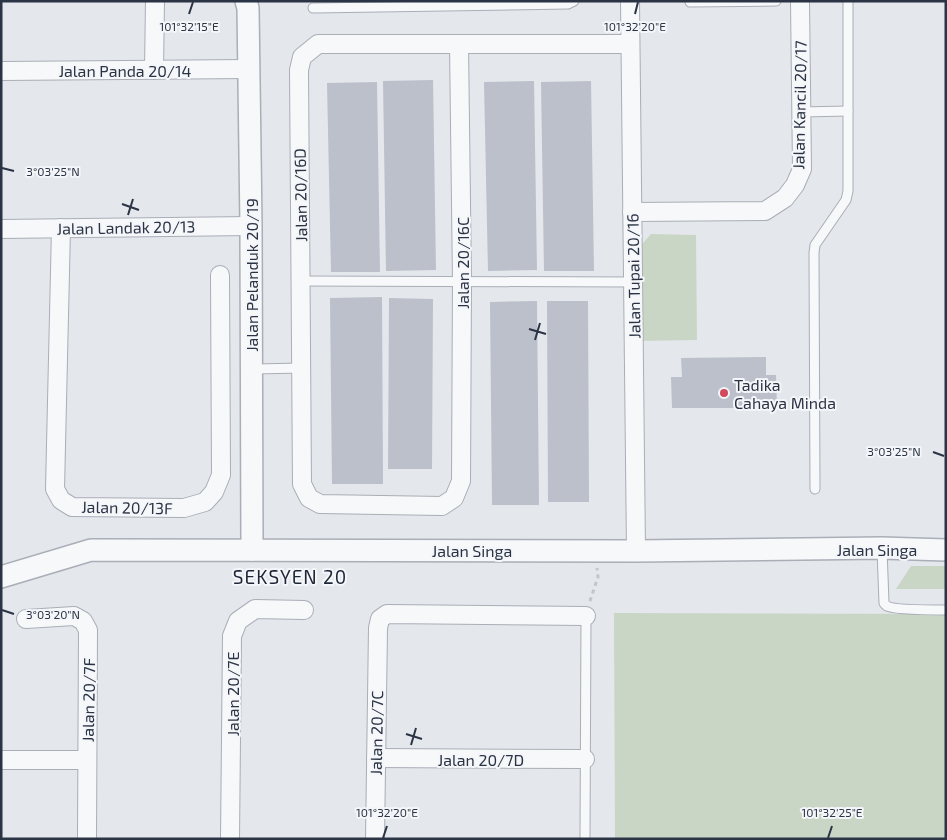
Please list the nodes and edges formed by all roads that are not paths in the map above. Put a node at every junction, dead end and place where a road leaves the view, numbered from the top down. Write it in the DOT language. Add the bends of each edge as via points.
graph roads {
  1 [pos="155,1"];
  2 [pos="246,1"];
  3 [pos="574,1"];
  4 [pos="630,1"];
  5 [pos="776,1"];
  6 [pos="800,1"];
  7 [pos="848,1"];
  8 [pos="690,2"];
  9 [pos="313,8"];
  10 [pos="459,44"];
  11 [pos="630,44"];
  12 [pos="248,69"];
  13 [pos="154,70"];
  14 [pos="1,71"];
  15 [pos="848,111"];
  16 [pos="801,112"];
  17 [pos="632,212"];
  18 [pos="251,226"];
  19 [pos="1,228"];
  20 [pos="61,228"];
  21 [pos="220,274"];
  22 [pos="301,281"];
  23 [pos="462,281"];
  24 [pos="633,282"];
  25 [pos="302,368"];
  26 [pos="251,369"];
  27 [pos="461,481"];
  28 [pos="815,489"];
  29 [pos="882,548"];
  30 [pos="252,550"];
  31 [pos="636,550"];
  32 [pos="946,550"];
  33 [pos="1,577"];
  34 [pos="304,610"];
  35 [pos="946,610"];
  36 [pos="586,616"];
  37 [pos="26,619"];
  38 [pos="376,758"];
  39 [pos="585,759"];
  40 [pos="1,760"];
  41 [pos="87,760"];
  42 [pos="87,839"];
  43 [pos="230,839"];
  44 [pos="375,839"];
  45 [pos="585,839"];
  1 -- 13 [label="street"];
  2 -- 12 [label="street, Jalan Pelanduk 20/19"];
  3 -- 9 [label="lane" via="568,4"];
  4 -- 11 [label="street, Jalan Tupai 20/16"];
  5 -- 8 [label="lane"];
  6 -- 16 [label="street, Jalan Kancil 20/17"];
  7 -- 15 [label="lane"];
  10 -- 11 [label="street, Jalan 20/16D"];
  10 -- 22 [label="street, Jalan 20/16D" via="318,44 302,57 299,70"];
  10 -- 23 [label="street, Jalan 20/16C"];
  11 -- 17 [label="street, Jalan Tupai 20/16"];
  12 -- 13 [label="street, Jalan Panda 20/14"];
  12 -- 18 [label="street, Jalan Pelanduk 20/19"];
  13 -- 14 [label="street, Jalan Panda 20/14"];
  15 -- 16 [label="lane"];
  15 -- 28 [label="lane" via="846,200 815,245 814,253"];
  16 -- 17 [label="street, Jalan Kancil 20/17" via="802,169 785,198 765,211"];
  17 -- 24 [label="street, Jalan Tupai 20/16"];
  18 -- 20 [label="street, Jalan Landak 20/13"];
  18 -- 26 [label="street, Jalan Pelanduk 20/19"];
  19 -- 20 [label="street, Jalan Landak 20/13"];
  20 -- 21 [label="street, Jalan 20/13F" via="56,490 61,500 72,507 184,508 205,502 214,492 221,475"];
  22 -- 23 [label="lane"];
  22 -- 25 [label="street, Jalan 20/16D"];
  23 -- 24 [label="lane"];
  23 -- 27 [label="street, Jalan 20/16C"];
  24 -- 31 [label="street, Jalan Tupai 20/16"];
  25 -- 26 [label="lane"];
  25 -- 27 [label="street, Jalan 20/16D" via="302,484 309,498 320,504 442,506 454,498"];
  26 -- 30 [label="street, Jalan Pelanduk 20/19"];
  29 -- 31 [label="street, Jalan Singa"];
  29 -- 32 [label="street, Jalan Singa"];
  29 -- 35 [label="lane" via="886,606"];
  30 -- 31 [label="street, Jalan Singa"];
  30 -- 33 [label="street, Jalan Singa" via="91,550"];
  34 -- 43 [label="street, Jalan 20/7E" via="255,609 238,621 232,636"];
  36 -- 38 [label="street, Jalan 20/7C" via="387,614 380,619 378,628"];
  36 -- 39 [label="lane"];
  37 -- 41 [label="street, Jalan 20/7F" via="74,616 83,621 88,630"];
  38 -- 39 [label="street, Jalan 20/7D"];
  38 -- 44 [label="street, Jalan 20/7C"];
  39 -- 45 [label="lane"];
  40 -- 41 [label="street"];
  41 -- 42 [label="street, Jalan 20/7F"];
}
